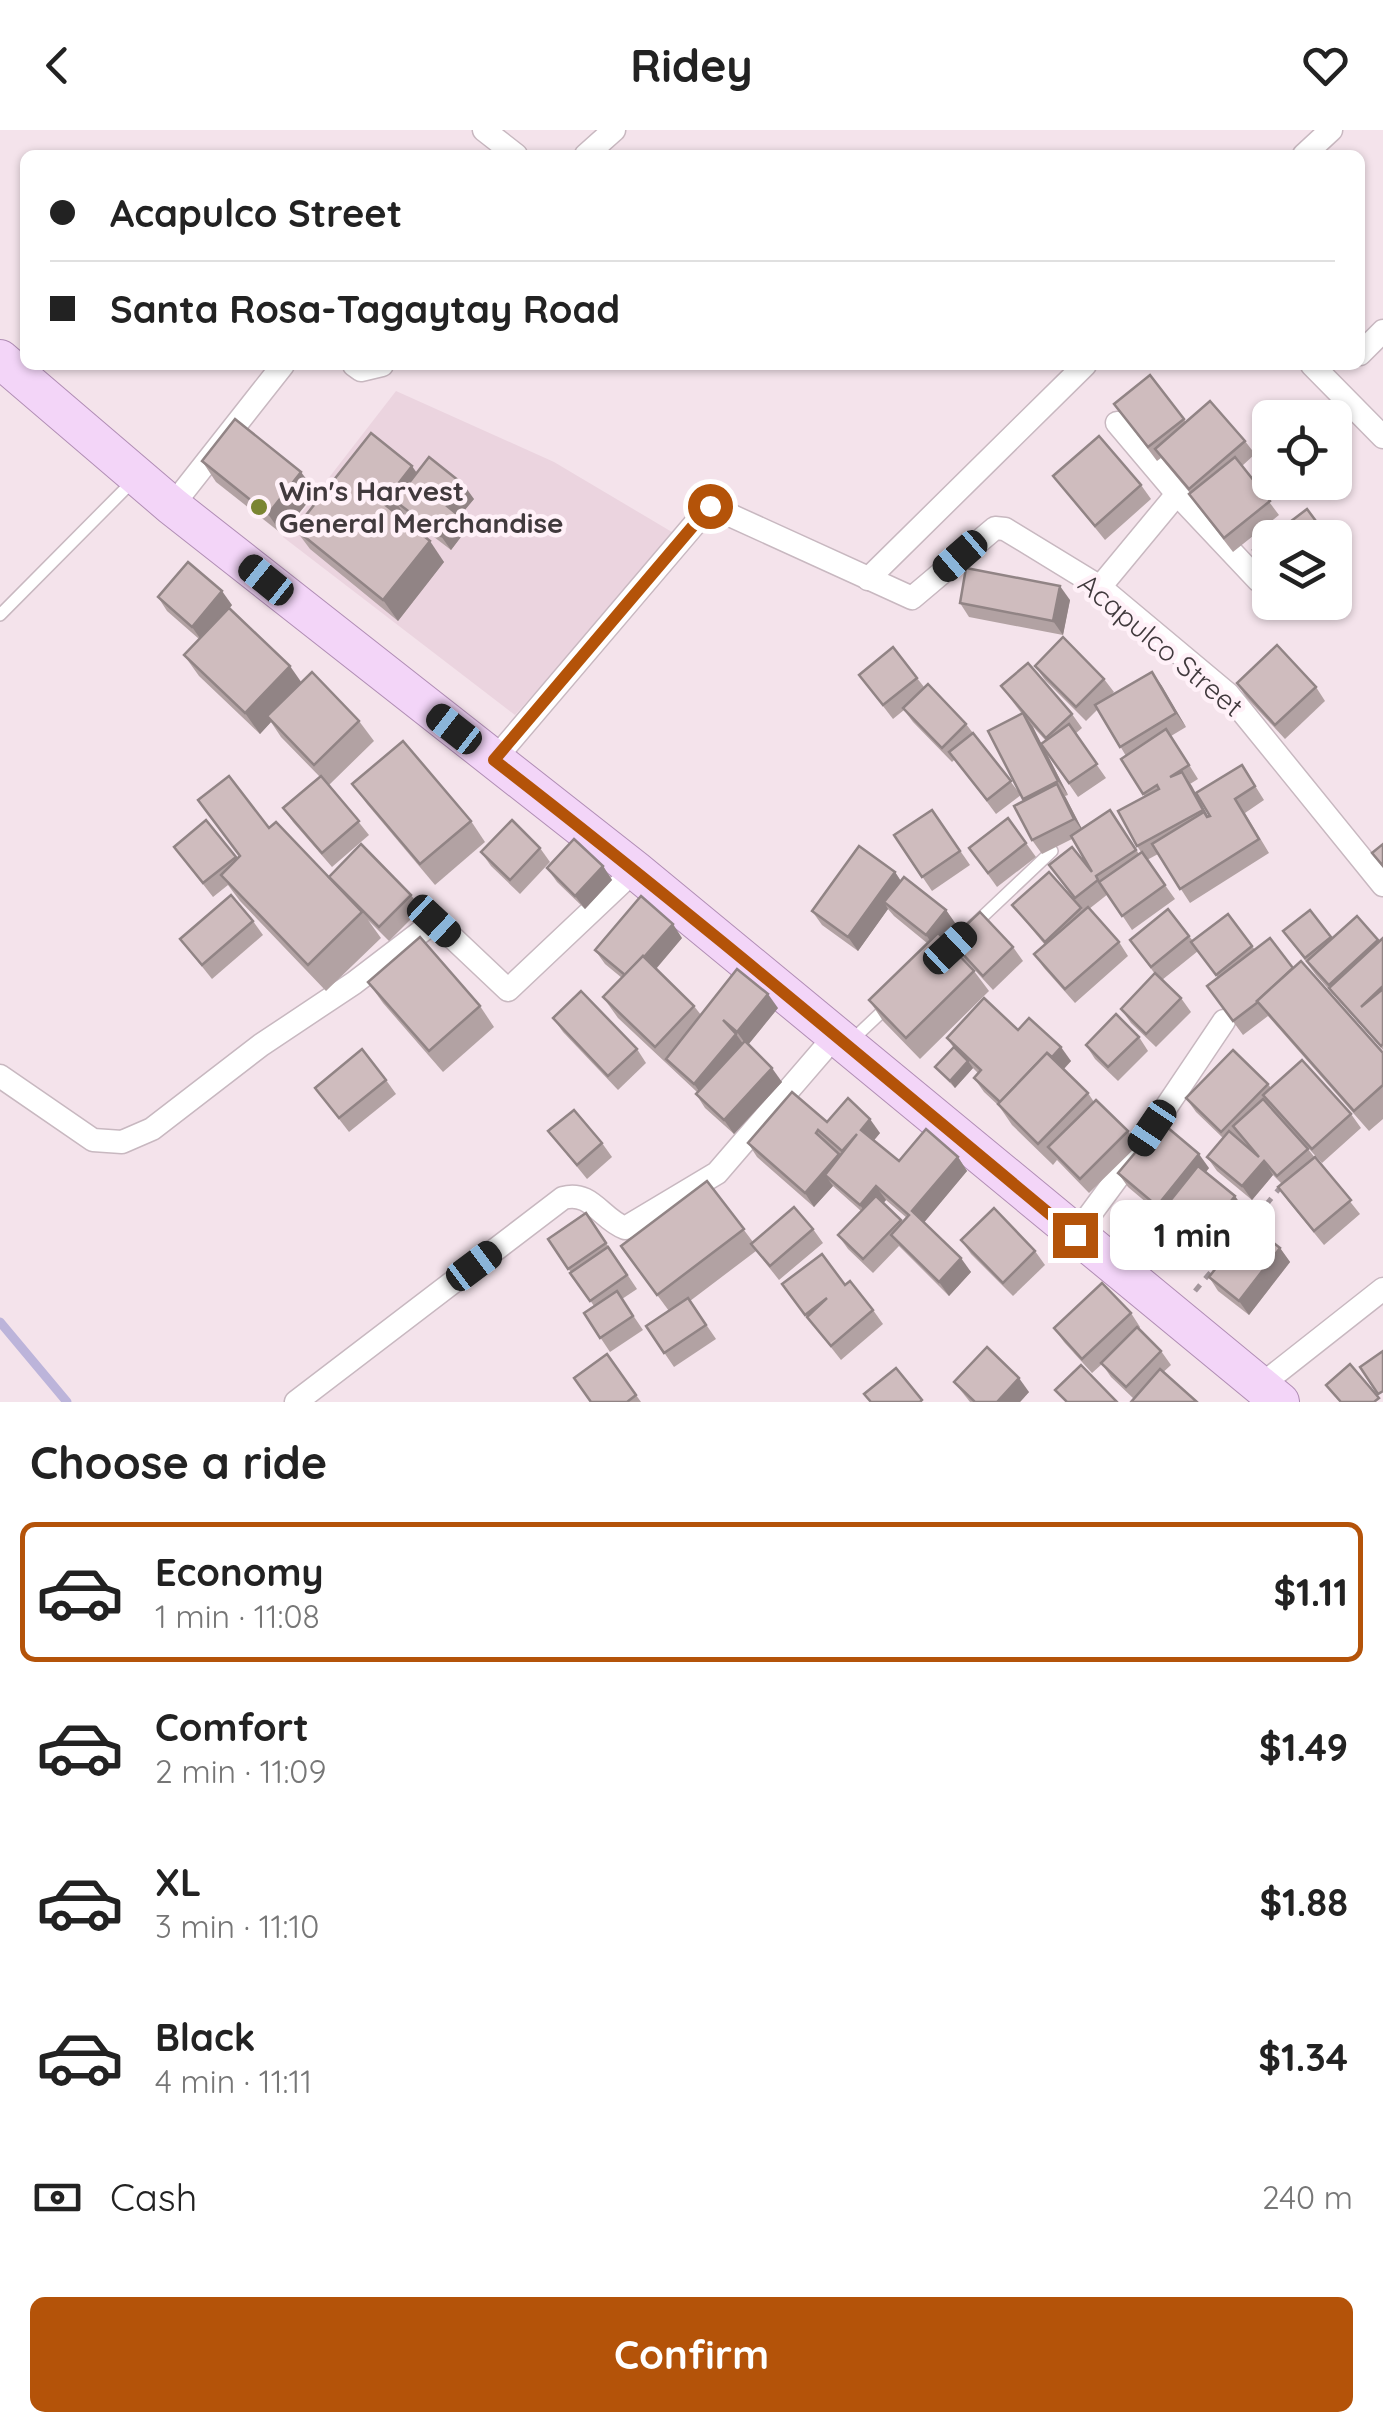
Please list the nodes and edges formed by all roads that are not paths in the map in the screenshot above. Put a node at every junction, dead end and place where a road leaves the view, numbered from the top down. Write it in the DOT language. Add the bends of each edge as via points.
graph roads {
  1 [pos="484,130"];
  2 [pos="614,130"];
  3 [pos="1331,130"];
  4 [pos="510,150"];
  5 [pos="592,150"];
  6 [pos="1309,150"];
  7 [pos="0,359"];
  8 [pos="279,370"];
  9 [pos="1080,370"];
  10 [pos="1317,370"];
  11 [pos="1344,370"];
  12 [pos="1330,384"];
  13 [pos="1117,422"];
  14 [pos="1383,437"];
  15 [pos="139,476"];
  16 [pos="1178,494"];
  17 [pos="172,506"];
  18 [pos="1252,574"];
  19 [pos="868,579"];
  20 [pos="1100,588"];
  21 [pos="0,615"];
  22 [pos="494,760"];
  23 [pos="1052,851"];
  24 [pos="635,870"];
  25 [pos="1383,885"];
  26 [pos="929,967"];
  27 [pos="902,993"];
  28 [pos="1224,1021"];
  29 [pos="842,1040"];
  30 [pos="0,1076"];
  31 [pos="1075,1235"];
  32 [pos="1383,1289"];
  33 [pos="1270,1394"];
  34 [pos="296,1402"];
  1 -- 4 [label="street"];
  2 -- 5 [label="street"];
  3 -- 6 [label="street"];
  7 -- 15 [label="main road"];
  8 -- 17 [label="street"];
  9 -- 19 [label="street"];
  10 -- 12 [label="street"];
  11 -- 12 [label="street"];
  12 -- 14 [label="street"];
  13 -- 16 [label="street"];
  15 -- 17 [label="main road"];
  15 -- 21 [label="lane"];
  16 -- 18 [label="street"];
  16 -- 20 [label="street"];
  17 -- 22 [label="main road"];
  19 -- 20 [label="street, Acapulco Street" via="912,598 995,528"];
  19 -- 22 [label="street, Acapulco Street" via="710,506"];
  20 -- 25 [label="street, Acapulco Street" via="1228,694"];
  22 -- 24 [label="main road"];
  23 -- 26 [label="lane"];
  24 -- 29 [label="main road"];
  24 -- 30 [label="street" via="508,990 434,921 152,1129 122,1142 94,1140"];
  27 -- 29 [label="lane"];
  28 -- 31 [label="street"];
  29 -- 31 [label="main road"];
  29 -- 34 [label="street" via="717,1173 625,1228 585,1197 563,1198"];
  31 -- 33 [label="main road"];
  32 -- 33 [label="street"];
}
